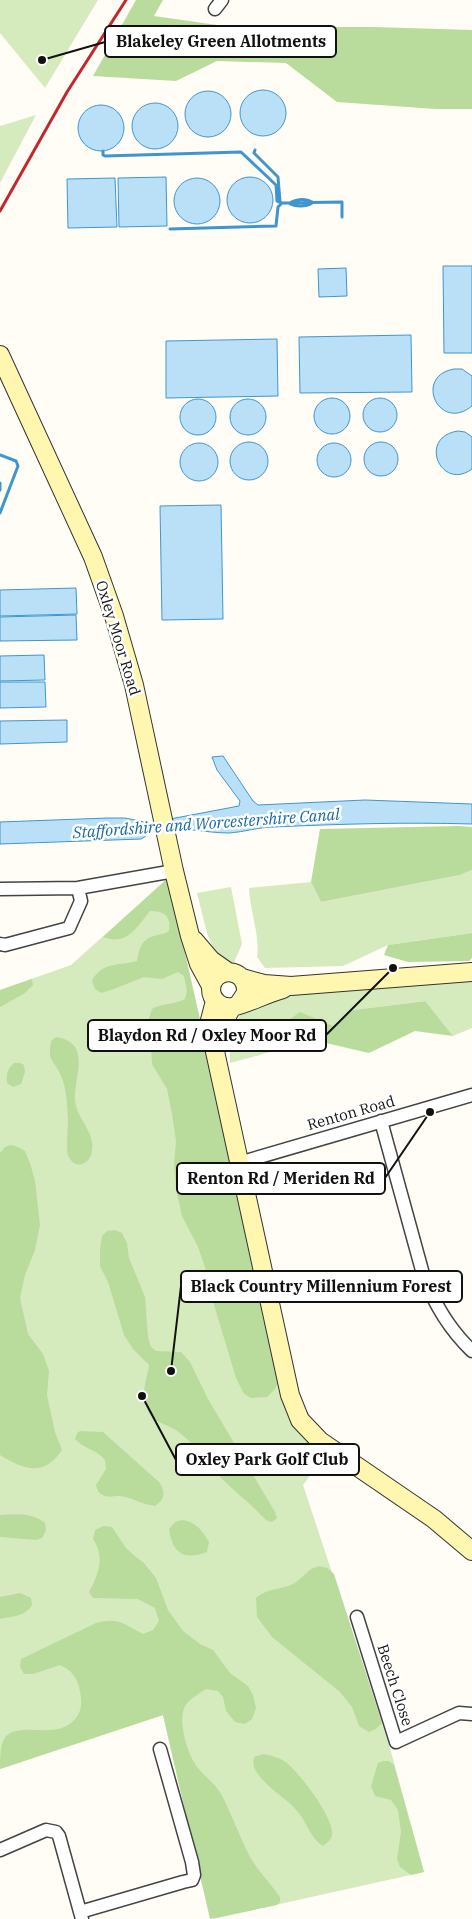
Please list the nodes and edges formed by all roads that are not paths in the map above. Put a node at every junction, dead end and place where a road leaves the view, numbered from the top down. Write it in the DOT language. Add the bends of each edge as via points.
graph roads {
  1 [pos="0,355"];
  2 [pos="174,871"];
  3 [pos="78,888"];
  4 [pos="0,889"];
  5 [pos="190,936"];
  6 [pos="0,944"];
  7 [pos="472,972"];
  8 [pos="235,975"];
  9 [pos="291,986"];
  10 [pos="213,993"];
  11 [pos="235,1006"];
  12 [pos="215,1053"];
  13 [pos="472,1095"];
  14 [pos="381,1121"];
  15 [pos="239,1163"];
  16 [pos="472,1351"];
  17 [pos="472,1551"];
  18 [pos="357,1617"];
  19 [pos="472,1714"];
  20 [pos="160,1749"];
  21 [pos="0,1850"];
  22 [pos="81,1915"];
  1 -- 2 [label="street, Oxley Moor Road" via="93,557 117,625 148,745"];
  2 -- 3 [label="street"];
  2 -- 5 [label="street, Oxley Moor Road"];
  3 -- 4 [label="street"];
  3 -- 6 [label="street" via="81,901 69,928"];
  5 -- 8 [label="street, Oxley Moor Road" via="211,960"];
  5 -- 10 [label="street, Oxley Moor Road"];
  7 -- 9 [label="street"];
  8 -- 9 [label="street" via="264,984"];
  8 -- 10 [label="street" via="216,977"];
  8 -- 11 [label="street" via="246,988 246,993"];
  9 -- 11 [label="street"];
  10 -- 11 [label="street" via="222,1006"];
  10 -- 12 [label="street" via="209,1024"];
  11 -- 12 [label="street" via="221,1027"];
  12 -- 15 [label="street"];
  13 -- 14 [label="street, Renton Road"];
  14 -- 15 [label="street, Renton Road"];
  14 -- 16 [label="street" via="432,1298 445,1320"];
  15 -- 17 [label="street" via="290,1395 300,1420 320,1441 434,1519"];
  18 -- 19 [label="street, Beech Close" via="396,1742 459,1713"];
  20 -- 22 [label="street" via="192,1862 192,1880"];
  21 -- 22 [label="street" via="46,1830 56,1832"];
}
